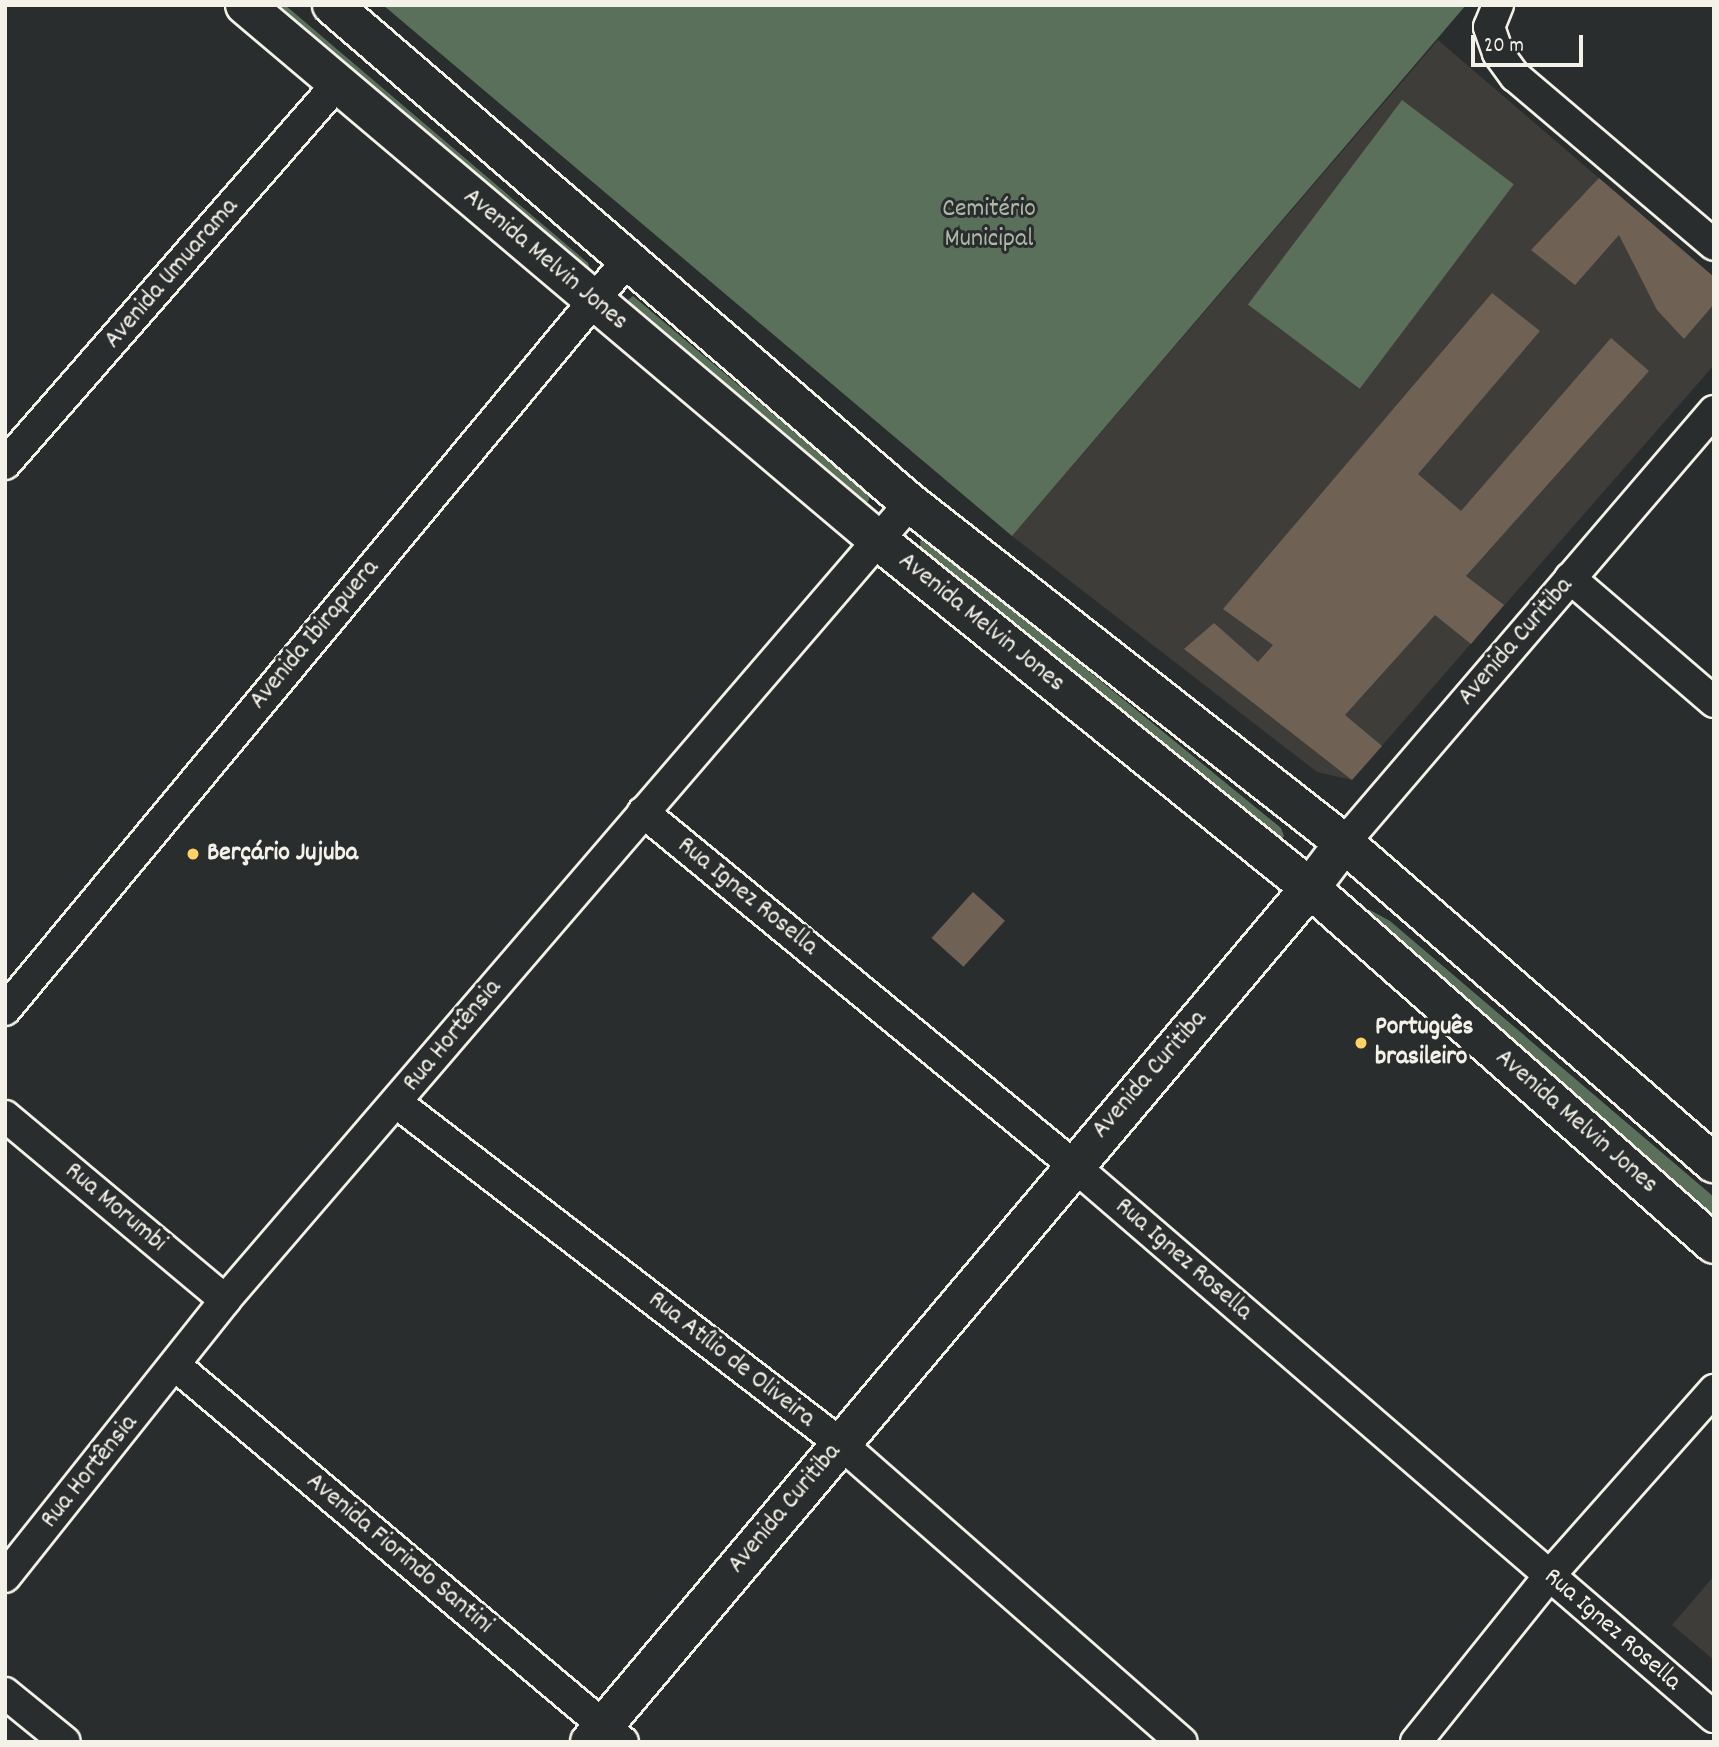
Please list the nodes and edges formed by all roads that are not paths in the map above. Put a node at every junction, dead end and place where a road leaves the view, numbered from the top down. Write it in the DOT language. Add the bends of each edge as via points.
graph roads {
  1 [pos="245,5"];
  2 [pos="332,5"];
  3 [pos="1493,16"];
  4 [pos="338,83"];
  5 [pos="1714,245"];
  6 [pos="626,262"];
  7 [pos="592,301"];
  8 [pos="1714,411"];
  9 [pos="5,464"];
  10 [pos="911,503"];
  11 [pos="879,541"];
  12 [pos="1570,578"];
  13 [pos="1714,702"];
  14 [pos="643,812"];
  15 [pos="1344,843"];
  16 [pos="1310,888"];
  17 [pos="5,1010"];
  18 [pos="397,1102"];
  19 [pos="5,1116"];
  20 [pos="1714,1163"];
  21 [pos="1073,1165"];
  22 [pos="1714,1244"];
  23 [pos="225,1300"];
  24 [pos="176,1366"];
  25 [pos="1714,1390"];
  26 [pos="840,1443"];
  27 [pos="1549,1576"];
  28 [pos="5,1577"];
  29 [pos="5,1693"];
  30 [pos="1714,1717"];
  31 [pos="605,1736"];
  32 [pos="65,1742"];
  33 [pos="1181,1742"];
  34 [pos="1416,1742"];
  1 -- 4 [label="street, Avenida Melvin Jones"];
  2 -- 6 [label="street, Avenida Melvin Jones"];
  3 -- 5 [label="street" via="1498,53 1515,76"];
  4 -- 7 [label="street, Avenida Melvin Jones"];
  4 -- 9 [label="street, Avenida Umuarama"];
  6 -- 7 [label="street, Avenida Ibirapuera"];
  6 -- 10 [label="street, Avenida Melvin Jones"];
  7 -- 11 [label="street, Avenida Melvin Jones"];
  7 -- 17 [label="street, Avenida Ibirapuera"];
  8 -- 12 [label="street, Avenida Curitiba"];
  10 -- 11 [label="street, Rua Hortênsia"];
  10 -- 15 [label="street, Avenida Melvin Jones"];
  11 -- 14 [label="street, Rua Hortênsia"];
  11 -- 16 [label="street, Avenida Melvin Jones"];
  12 -- 13 [label="street"];
  12 -- 15 [label="street, Avenida Curitiba"];
  14 -- 18 [label="street, Rua Hortênsia"];
  14 -- 21 [label="street, Rua Ignez Rosella"];
  15 -- 16 [label="street, Avenida Curitiba"];
  15 -- 20 [label="street, Avenida Melvin Jones"];
  16 -- 21 [label="street, Avenida Curitiba"];
  16 -- 22 [label="street, Avenida Melvin Jones"];
  18 -- 23 [label="street, Rua Hortênsia"];
  18 -- 26 [label="street, Rua Atílio de Oliveira"];
  19 -- 23 [label="street, Rua Morumbi"];
  21 -- 26 [label="street, Avenida Curitiba"];
  21 -- 27 [label="street, Rua Ignez Rosella"];
  23 -- 24 [label="street, Rua Hortênsia"];
  24 -- 28 [label="street, Rua Hortênsia"];
  24 -- 31 [label="street, Avenida Fiorindo Santini"];
  25 -- 27 [label="street"];
  26 -- 31 [label="street, Avenida Curitiba"];
  26 -- 33 [label="street, Rua Atílio de Oliveira"];
  27 -- 30 [label="street, Rua Ignez Rosella"];
  27 -- 34 [label="street"];
  29 -- 32 [label="street"];
}
